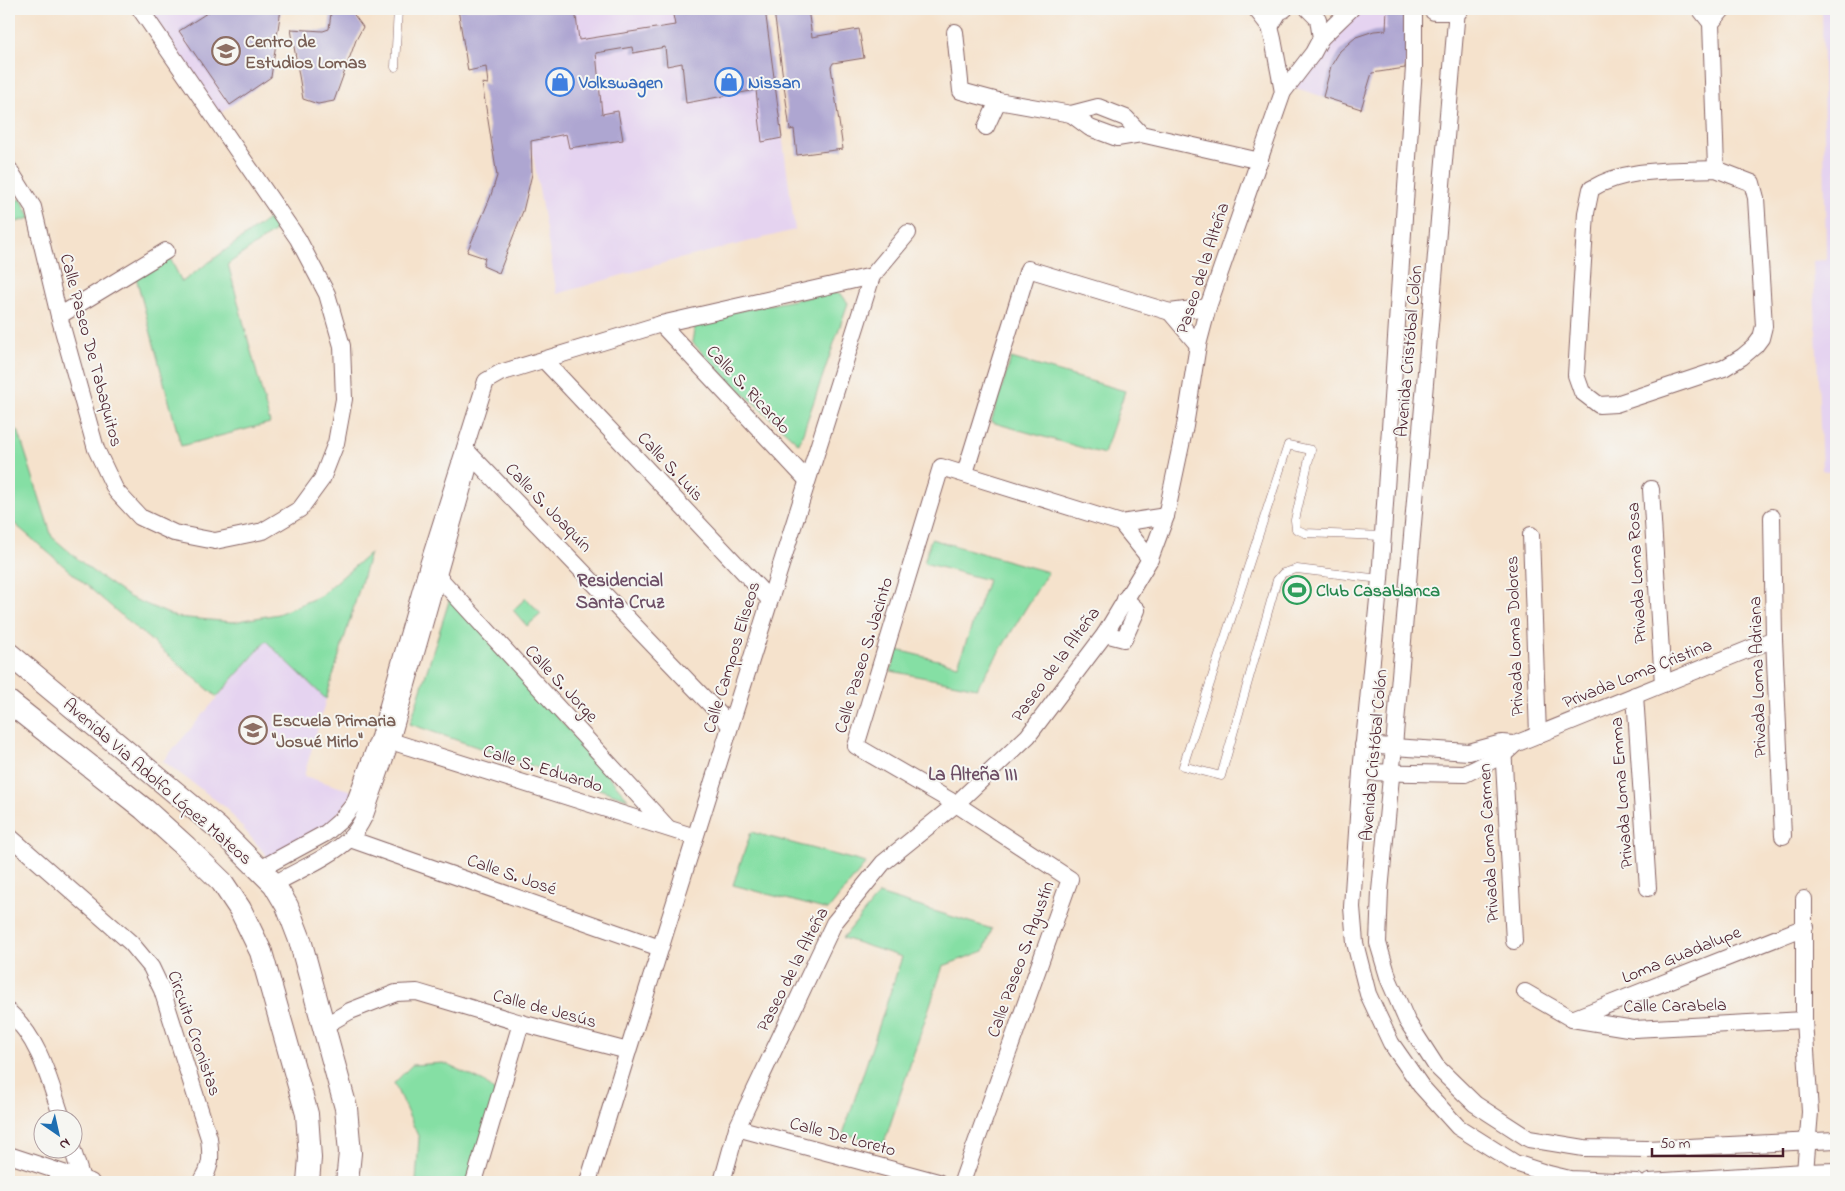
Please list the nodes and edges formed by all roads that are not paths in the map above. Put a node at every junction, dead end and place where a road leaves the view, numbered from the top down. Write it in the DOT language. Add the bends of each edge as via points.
graph roads {
  1 [pos="140,9"];
  2 [pos="398,9"];
  3 [pos="1256,9"];
  4 [pos="1285,9"];
  5 [pos="1308,9"];
  6 [pos="1351,9"];
  7 [pos="1414,9"];
  8 [pos="1435,9"];
  9 [pos="1457,9"];
  10 [pos="1700,9"];
  11 [pos="1723,9"];
  12 [pos="1711,24"];
  13 [pos="1270,27"];
  14 [pos="954,32"];
  15 [pos="1321,38"];
  16 [pos="395,67"];
  17 [pos="1283,92"];
  18 [pos="998,101"];
  19 [pos="1071,114"];
  20 [pos="986,127"];
  21 [pos="1142,134"];
  22 [pos="1260,161"];
  23 [pos="9,169"];
  24 [pos="1716,169"];
  25 [pos="908,233"];
  26 [pos="166,251"];
  27 [pos="872,276"];
  28 [pos="1208,307"];
  29 [pos="1170,312"];
  30 [pos="59,316"];
  31 [pos="661,324"];
  32 [pos="1198,345"];
  33 [pos="544,360"];
  34 [pos="468,451"];
  35 [pos="965,473"];
  36 [pos="807,480"];
  37 [pos="1652,489"];
  38 [pos="1166,516"];
  39 [pos="1772,516"];
  40 [pos="1121,523"];
  41 [pos="1531,535"];
  42 [pos="1383,536"];
  43 [pos="1150,559"];
  44 [pos="433,571"];
  45 [pos="1380,579"];
  46 [pos="770,600"];
  47 [pos="1774,639"];
  48 [pos="9,654"];
  49 [pos="1663,684"];
  50 [pos="1635,695"];
  51 [pos="9,702"];
  52 [pos="730,725"];
  53 [pos="1538,735"];
  54 [pos="385,739"];
  55 [pos="1363,745"];
  56 [pos="1394,746"];
  57 [pos="1507,747"];
  58 [pos="1361,772"];
  59 [pos="1391,773"];
  60 [pos="956,804"];
  61 [pos="667,827"];
  62 [pos="9,836"];
  63 [pos="1783,836"];
  64 [pos="695,837"];
  65 [pos="350,838"];
  66 [pos="267,876"];
  67 [pos="1648,888"];
  68 [pos="1804,899"];
  69 [pos="1805,927"];
  70 [pos="1514,941"];
  71 [pos="660,948"];
  72 [pos="1525,992"];
  73 [pos="9,1012"];
  74 [pos="1572,1019"];
  75 [pos="1804,1020"];
  76 [pos="521,1023"];
  77 [pos="324,1026"];
  78 [pos="628,1051"];
  79 [pos="59,1108"];
  80 [pos="737,1128"];
  81 [pos="1836,1140"];
  82 [pos="1807,1142"];
  83 [pos="9,1154"];
  84 [pos="76,1158"];
  85 [pos="1836,1171"];
  86 [pos="48,1175"];
  87 [pos="1805,1177"];
  88 [pos="86,1181"];
  89 [pos="1569,1181"];
  90 [pos="201,1182"];
  91 [pos="308,1182"];
  92 [pos="347,1182"];
  93 [pos="474,1182"];
  94 [pos="588,1182"];
  95 [pos="722,1182"];
  96 [pos="938,1182"];
  97 [pos="962,1182"];
  98 [pos="1637,1182"];
  99 [pos="1649,1182"];
  1 -- 30 [label="street, Calle Paseo De Tabaquitos" via="298,238 327,294 342,346 344,399 336,443 322,479 300,509 263,531 214,541 174,533 140,517 116,491 96,449"];
  2 -- 16 [label="lane"];
  3 -- 13 [label="street, Paseo de la Alteña"];
  4 -- 13 [label="street" via="1278,12"];
  5 -- 15 [label="street" via="1318,19"];
  6 -- 15 [label="street, Paseo de la Alteña"];
  7 -- 42 [label="street, Avenida Cristóbal Colón" via="1414,67"];
  8 -- 9 [label="main road"];
  9 -- 56 [label="street, Avenida Cristóbal Colón"];
  10 -- 12 [label="street"];
  11 -- 12 [label="street"];
  12 -- 24 [label="street"];
  13 -- 17 [label="street, Paseo de la Alteña"];
  14 -- 18 [label="street" via="961,91"];
  15 -- 17 [label="street, Paseo de la Alteña"];
  17 -- 22 [label="street, Paseo de la Alteña"];
  18 -- 19 [label="street"];
  18 -- 20 [label="street"];
  19 -- 21 [label="street" via="1090,128 1117,138"];
  19 -- 21 [label="street" via="1098,107 1126,118"];
  21 -- 22 [label="street"];
  22 -- 28 [label="street, Paseo de la Alteña"];
  23 -- 30 [label="street, Calle Paseo De Tabaquitos" via="33,207"];
  24 -- 24 [label="street" via="1635,174 1606,180 1591,189 1586,213 1576,375 1582,392 1599,405 1616,404 1724,368 1742,357 1761,338 1764,326 1756,198 1752,184"];
  25 -- 27 [label="street, Calle Campos Eliseos"];
  26 -- 30 [label="street"];
  27 -- 31 [label="street"];
  27 -- 36 [label="street, Calle Campos Eliseos"];
  28 -- 29 [label="street"];
  28 -- 32 [label="street, Paseo de la Alteña"];
  29 -- 32 [label="street"];
  29 -- 35 [label="street" via="1028,269"];
  31 -- 33 [label="street"];
  31 -- 36 [label="street, Calle S. Ricardo"];
  32 -- 38 [label="street, Paseo de la Alteña"];
  33 -- 34 [label="street" via="500,373"];
  33 -- 46 [label="street, Calle S. Luis"];
  34 -- 44 [label="street"];
  34 -- 52 [label="street, Calle S. Joaquín"];
  35 -- 40 [label="street"];
  35 -- 60 [label="street, Calle Paseo S. Jacinto" via="940,466 856,746"];
  36 -- 46 [label="street, Calle Campos Eliseos"];
  37 -- 49 [label="street, Privada Loma Rosa"];
  38 -- 40 [label="street"];
  38 -- 43 [label="street, Paseo de la Alteña"];
  39 -- 47 [label="street, Privada Loma Adriana"];
  40 -- 43 [label="street"];
  41 -- 53 [label="street, Privada Loma Dolores"];
  42 -- 45 [label="street, Avenida Cristóbal Colón"];
  42 -- 45 [label="lane" via="1305,533 1296,529 1311,450 1288,445 1183,766 1221,776 1277,580 1283,573 1297,570"];
  43 -- 60 [label="street, Paseo de la Alteña" via="1105,634 1028,736"];
  44 -- 54 [label="street"];
  44 -- 61 [label="street, Calle S. Jorge"];
  45 -- 55 [label="street, Avenida Cristóbal Colón"];
  46 -- 52 [label="street, Calle Campos Eliseos"];
  47 -- 49 [label="street, Privada Loma Cristina"];
  47 -- 63 [label="street, Privada Loma Adriana"];
  48 -- 66 [label="main road, Avenida Via Adolfo López Mateos" via="174,790"];
  49 -- 50 [label="street, Privada Loma Cristina"];
  50 -- 53 [label="street, Privada Loma Cristina"];
  50 -- 67 [label="street, Privada Loma Emma"];
  51 -- 91 [label="main road, Avenida Via Adolfo López Mateos" via="186,846 222,882 240,909 261,952 307,1114"];
  52 -- 64 [label="street, Calle Campos Eliseos"];
  53 -- 57 [label="street, Privada Loma Cristina"];
  54 -- 61 [label="street, Calle S. Eduardo"];
  54 -- 65 [label="street" via="365,815"];
  54 -- 66 [label="street" via="354,804 341,820"];
  55 -- 56 [label="street, Privada Loma Cristina"];
  55 -- 58 [label="street, Avenida Cristóbal Colón"];
  56 -- 57 [label="street, Privada Loma Cristina" via="1469,752"];
  56 -- 59 [label="street, Avenida Cristóbal Colón"];
  57 -- 59 [label="street, Privada Loma Cristina" via="1465,774"];
  57 -- 70 [label="street, Privada Loma Carmen"];
  58 -- 59 [label="street, Privada Loma Cristina"];
  58 -- 89 [label="street, Avenida Cristóbal Colón" via="1352,906 1356,944 1368,994 1391,1043 1421,1086 1458,1127 1515,1163"];
  59 -- 82 [label="street, Avenida Cristóbal Colón" via="1378,943 1389,980 1407,1021 1436,1066 1476,1104 1529,1139 1584,1148 1647,1149"];
  60 -- 80 [label="street, Paseo de la Alteña" via="883,863 834,923"];
  60 -- 97 [label="street, Calle Paseo S. Agustín" via="1070,879"];
  61 -- 64 [label="street, Calle S. Eduardo"];
  62 -- 90 [label="street, Circuito Cronistas" via="132,944 151,967 162,990 209,1138 209,1172"];
  64 -- 71 [label="street, Calle Campos Eliseos"];
  65 -- 66 [label="street" via="337,849"];
  65 -- 71 [label="street, Calle S. José"];
  66 -- 77 [label="main road, Avenida Via Adolfo López Mateos" via="287,906 300,940"];
  68 -- 69 [label="street"];
  69 -- 74 [label="street, Loma Guadalupe"];
  69 -- 75 [label="street"];
  71 -- 78 [label="street, Calle Campos Eliseos"];
  72 -- 74 [label="street, Calle Carabela"];
  73 -- 79 [label="street" via="31,1037 42,1058"];
  74 -- 75 [label="street, Calle Carabela" via="1634,1029"];
  75 -- 82 [label="street" via="1810,1112"];
  76 -- 77 [label="street, Calle de Jesús" via="416,992 396,993 350,1011"];
  76 -- 78 [label="street, Calle de Jesús"];
  76 -- 93 [label="street"];
  77 -- 92 [label="main road, Avenida Via Adolfo López Mateos" via="346,1108 350,1153"];
  78 -- 94 [label="street"];
  80 -- 95 [label="street, Paseo de la Alteña"];
  80 -- 96 [label="street, Calle De Loreto"];
  81 -- 82 [label="street, Avenida Cristóbal Colón"];
  82 -- 87 [label="street"];
  83 -- 86 [label="street"];
  84 -- 88 [label="street"];
  85 -- 87 [label="street"];
  86 -- 88 [label="street"];
  87 -- 99 [label="street"];
  89 -- 98 [label="street, Avenida Cristóbal Colón"];
}
